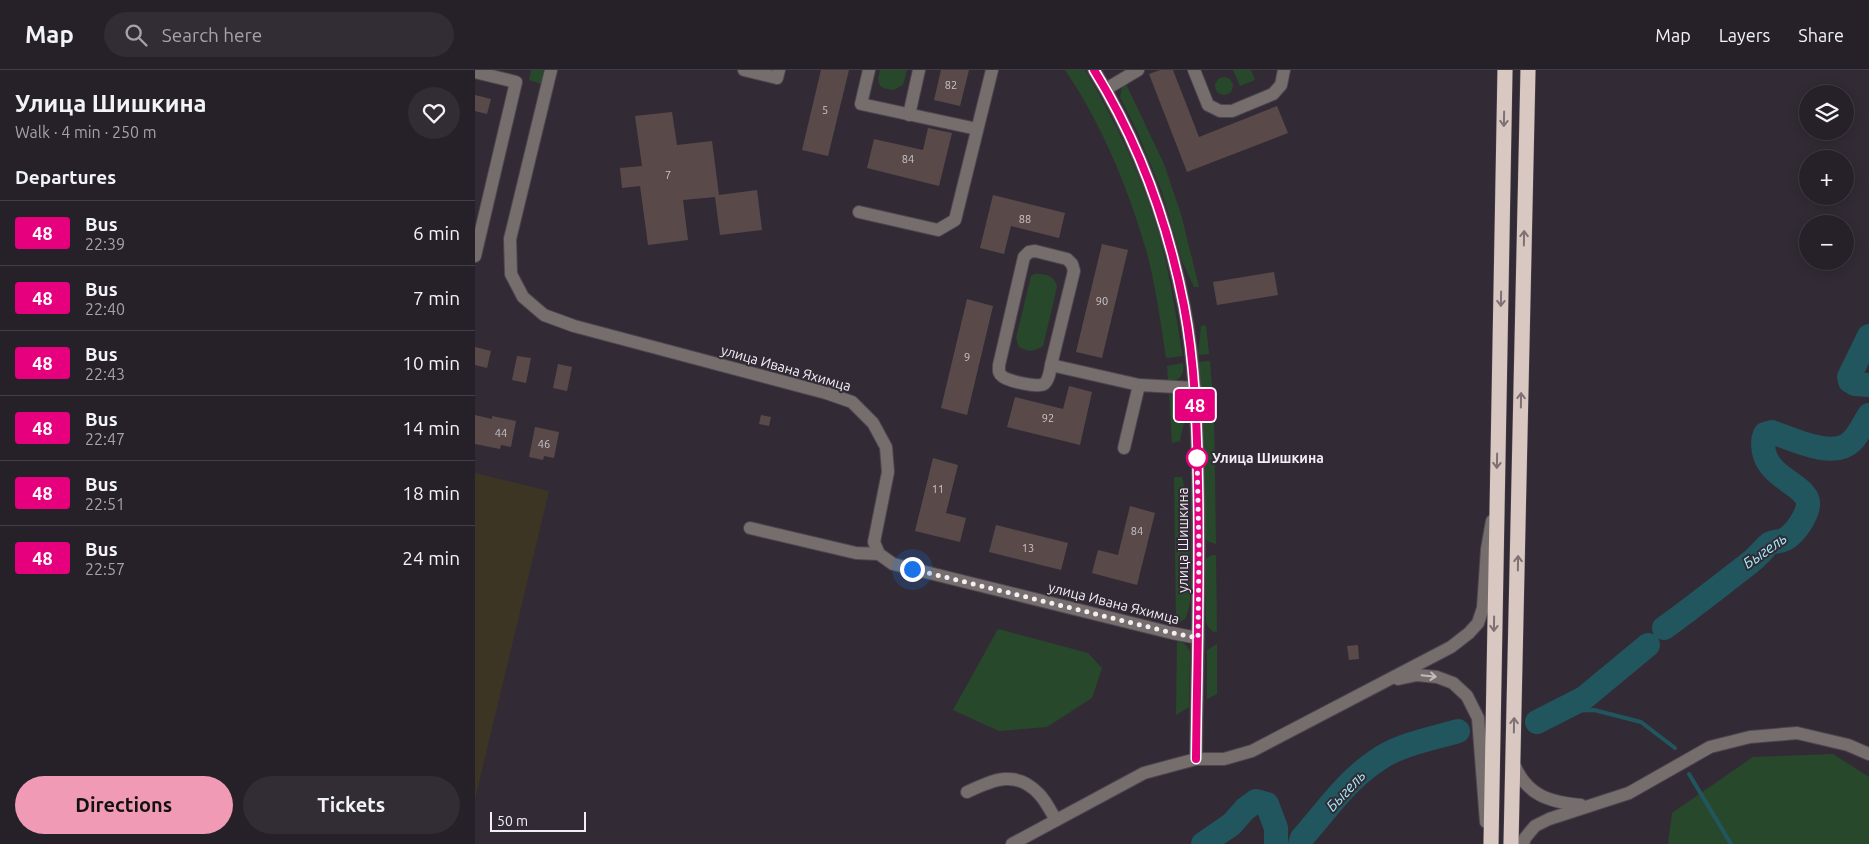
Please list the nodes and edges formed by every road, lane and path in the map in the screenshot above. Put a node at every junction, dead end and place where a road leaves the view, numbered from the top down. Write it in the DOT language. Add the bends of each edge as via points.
graph roads {
  1 [pos="551,70"];
  2 [pos="745,70"];
  3 [pos="779,70"];
  4 [pos="869,70"];
  5 [pos="919,70"];
  6 [pos="992,70"];
  7 [pos="1094,70"];
  8 [pos="1138,70"];
  9 [pos="1194,70"];
  10 [pos="1284,70"];
  11 [pos="1505,70"];
  12 [pos="1528,70"];
  13 [pos="475,72"];
  14 [pos="1106,90"];
  15 [pos="909,115"];
  16 [pos="977,129"];
  17 [pos="859,212"];
  18 [pos="475,256"];
  19 [pos="1051,365"];
  20 [pos="1139,385"];
  21 [pos="1195,388"];
  22 [pos="1124,448"];
  23 [pos="1497,500"];
  24 [pos="750,528"];
  25 [pos="879,554"];
  26 [pos="1198,638"];
  27 [pos="1381,682"];
  28 [pos="1869,754"];
  29 [pos="1196,759"];
  30 [pos="1513,762"];
  31 [pos="967,792"];
  32 [pos="1586,805"];
  33 [pos="1056,820"];
  34 [pos="1012,844"];
  35 [pos="1489,844"];
  36 [pos="1511,844"];
  37 [pos="1523,844"];
  1 -- 25 [label="street, улица Ивана Яхимца" via="510,239 511,274 523,297 544,315 574,326 852,402 873,423 886,447 888,472 874,542"];
  2 -- 3 [label="street" via="777,78"];
  4 -- 15 [label="street" via="861,104"];
  5 -- 15 [label="street"];
  6 -- 16 [label="street"];
  7 -- 14 [label="street, улица Шишкина"];
  8 -- 14 [label="street"];
  9 -- 10 [label="street" via="1208,105 1220,111 1232,111 1273,94 1281,86"];
  11 -- 23 [label="highway, one-way"];
  30 -- 12 [label="highway, one-way"];
  13 -- 18 [label="street" via="516,82"];
  14 -- 21 [label="street, улица Шишкина" via="1139,157 1164,228 1184,306"];
  15 -- 16 [label="street"];
  16 -- 17 [label="street" via="955,220 938,230"];
  19 -- 19 [label="street" via="1074,271 1067,259 1029,252 1024,257 999,372 1003,378 1037,386 1044,384"];
  19 -- 20 [label="street"];
  20 -- 21 [label="street"];
  20 -- 22 [label="street"];
  21 -- 26 [label="street, улица Шишкина"];
  23 -- 27 [label="street" via="1487,549 1483,608 1478,623 1451,646"];
  23 -- 35 [label="highway, one-way"];
  24 -- 25 [label="street" via="855,553"];
  25 -- 26 [label="street, улица Ивана Яхимца" via="893,564"];
  26 -- 29 [label="street, улица Шишкина"];
  27 -- 29 [label="street" via="1252,751 1224,759"];
  27 -- 35 [label="street, one-way" via="1417,675 1437,677 1453,683 1467,696 1478,718"];
  28 -- 32 [label="street" via="1848,745 1797,733 1750,737 1711,747 1629,793"];
  29 -- 33 [label="street" via="1144,773"];
  30 -- 32 [label="street" via="1530,789 1562,803"];
  30 -- 36 [label="highway"];
  31 -- 33 [label="street" via="993,780 1009,778 1024,783 1039,794"];
  32 -- 37 [label="street" via="1535,826"];
  33 -- 34 [label="street"];
}
